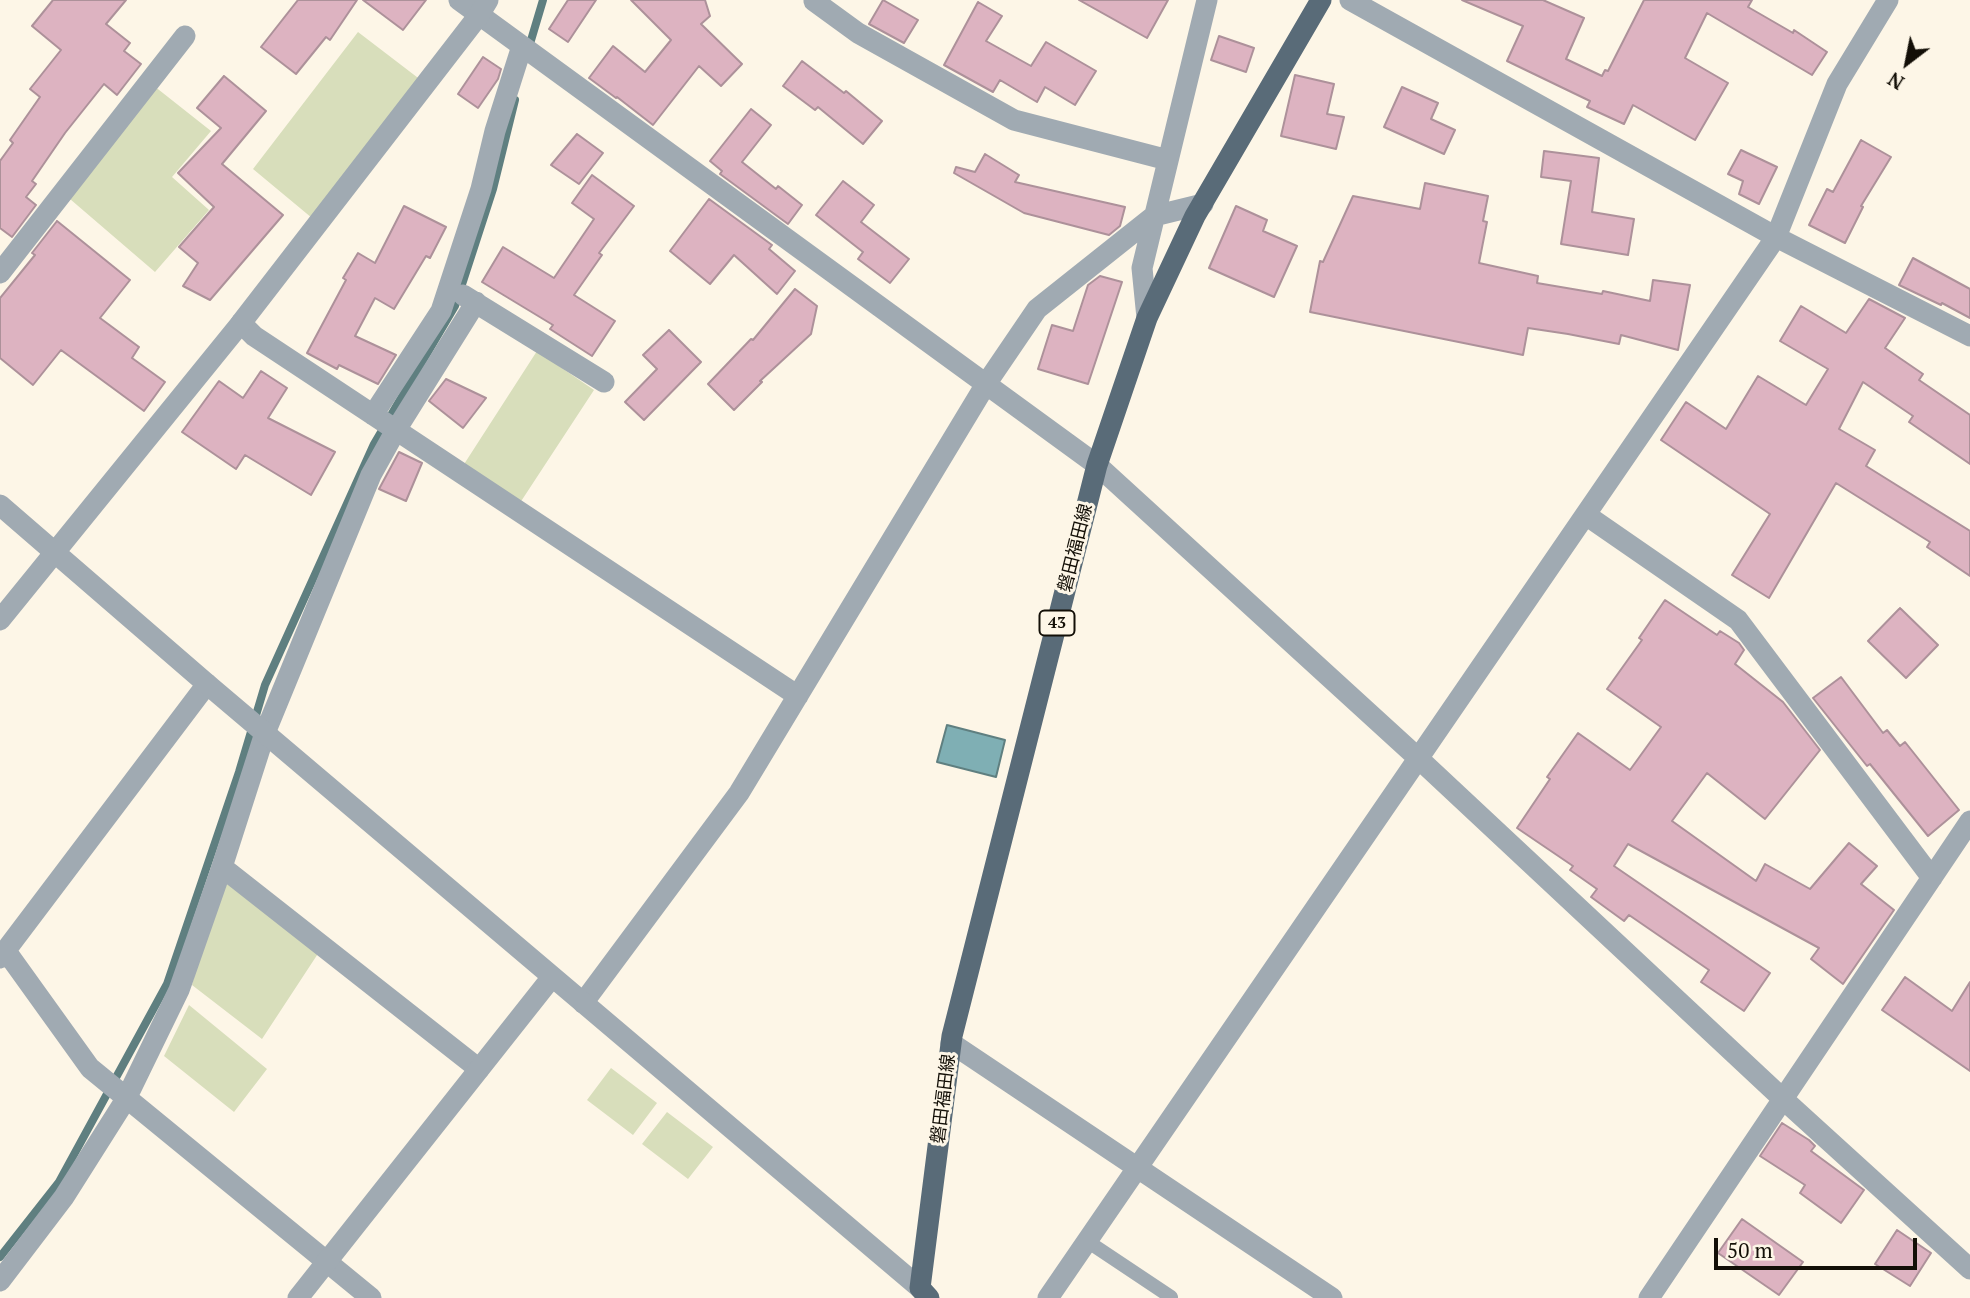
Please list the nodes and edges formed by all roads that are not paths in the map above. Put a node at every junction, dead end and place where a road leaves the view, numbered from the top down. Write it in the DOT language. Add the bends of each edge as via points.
graph roads {
  1 [pos="458,0"];
  2 [pos="1207,0"];
  3 [pos="1321,0"];
  4 [pos="1350,0"];
  5 [pos="1888,0"];
  6 [pos="814,1"];
  7 [pos="483,7"];
  8 [pos="185,36"];
  9 [pos="522,46"];
  10 [pos="1168,159"];
  11 [pos="1203,204"];
  12 [pos="1154,216"];
  13 [pos="1776,237"];
  14 [pos="0,273"];
  15 [pos="449,286"];
  16 [pos="476,302"];
  17 [pos="1147,318"];
  18 [pos="241,323"];
  19 [pos="1970,337"];
  20 [pos="604,382"];
  21 [pos="986,384"];
  22 [pos="373,415"];
  23 [pos="396,430"];
  24 [pos="1097,465"];
  25 [pos="0,505"];
  26 [pos="1586,515"];
  27 [pos="54,551"];
  28 [pos="0,620"];
  29 [pos="207,684"];
  30 [pos="798,696"];
  31 [pos="265,733"];
  32 [pos="1419,758"];
  33 [pos="1970,821"];
  34 [pos="222,867"];
  35 [pos="1932,877"];
  36 [pos="3,955"];
  37 [pos="552,977"];
  38 [pos="583,1003"];
  39 [pos="951,1043"];
  40 [pos="479,1069"];
  41 [pos="126,1099"];
  42 [pos="1783,1099"];
  43 [pos="1137,1168"];
  44 [pos="1087,1241"];
  45 [pos="326,1262"];
  46 [pos="1970,1269"];
  47 [pos="0,1281"];
  48 [pos="924,1293"];
  49 [pos="1171,1297"];
  50 [pos="298,1298"];
  51 [pos="371,1298"];
  52 [pos="1048,1298"];
  53 [pos="1332,1298"];
  54 [pos="1649,1298"];
  1 -- 7 [label="street"];
  2 -- 10 [label="street"];
  3 -- 11 [label="main road, 磐田福田線 / 43"];
  4 -- 13 [label="street"];
  5 -- 13 [label="street" via="1837,84"];
  6 -- 10 [label="street" via="858,33 1014,120"];
  7 -- 9 [label="street"];
  7 -- 18 [label="street"];
  8 -- 14 [label="street"];
  9 -- 15 [label="street"];
  9 -- 21 [label="street"];
  10 -- 12 [label="street"];
  11 -- 12 [label="street"];
  11 -- 17 [label="main road, 磐田福田線 / 43"];
  12 -- 17 [label="street" via="1142,268"];
  12 -- 21 [label="street" via="1037,309"];
  13 -- 19 [label="street"];
  13 -- 26 [label="street"];
  15 -- 16 [label="street"];
  15 -- 22 [label="street" via="441,311"];
  16 -- 20 [label="street"];
  16 -- 23 [label="street"];
  17 -- 24 [label="main road, 磐田福田線 / 43"];
  18 -- 22 [label="street"];
  18 -- 27 [label="street"];
  21 -- 24 [label="street"];
  21 -- 30 [label="street"];
  22 -- 23 [label="street"];
  23 -- 30 [label="street"];
  23 -- 31 [label="street" via="371,475"];
  24 -- 32 [label="street"];
  24 -- 39 [label="main road, 磐田福田線 / 43"];
  25 -- 27 [label="street"];
  26 -- 32 [label="street"];
  26 -- 35 [label="street" via="1738,620"];
  27 -- 28 [label="street"];
  27 -- 29 [label="street"];
  29 -- 31 [label="street"];
  29 -- 36 [label="street"];
  30 -- 38 [label="street" via="739,793"];
  31 -- 34 [label="street"];
  31 -- 37 [label="street"];
  32 -- 42 [label="street"];
  32 -- 43 [label="street"];
  33 -- 35 [label="street"];
  34 -- 40 [label="street"];
  34 -- 41 [label="street" via="179,990"];
  35 -- 42 [label="street"];
  36 -- 41 [label="street" via="90,1068"];
  37 -- 38 [label="street"];
  37 -- 40 [label="street"];
  38 -- 48 [label="street"];
  39 -- 43 [label="street"];
  39 -- 48 [label="main road, 磐田福田線 / 43"];
  40 -- 45 [label="street"];
  41 -- 45 [label="street"];
  41 -- 47 [label="street" via="64,1197"];
  42 -- 46 [label="street"];
  42 -- 54 [label="street"];
  43 -- 44 [label="street"];
  43 -- 53 [label="street"];
  44 -- 49 [label="lane"];
  44 -- 52 [label="street"];
  45 -- 50 [label="street"];
  45 -- 51 [label="street"];
}
